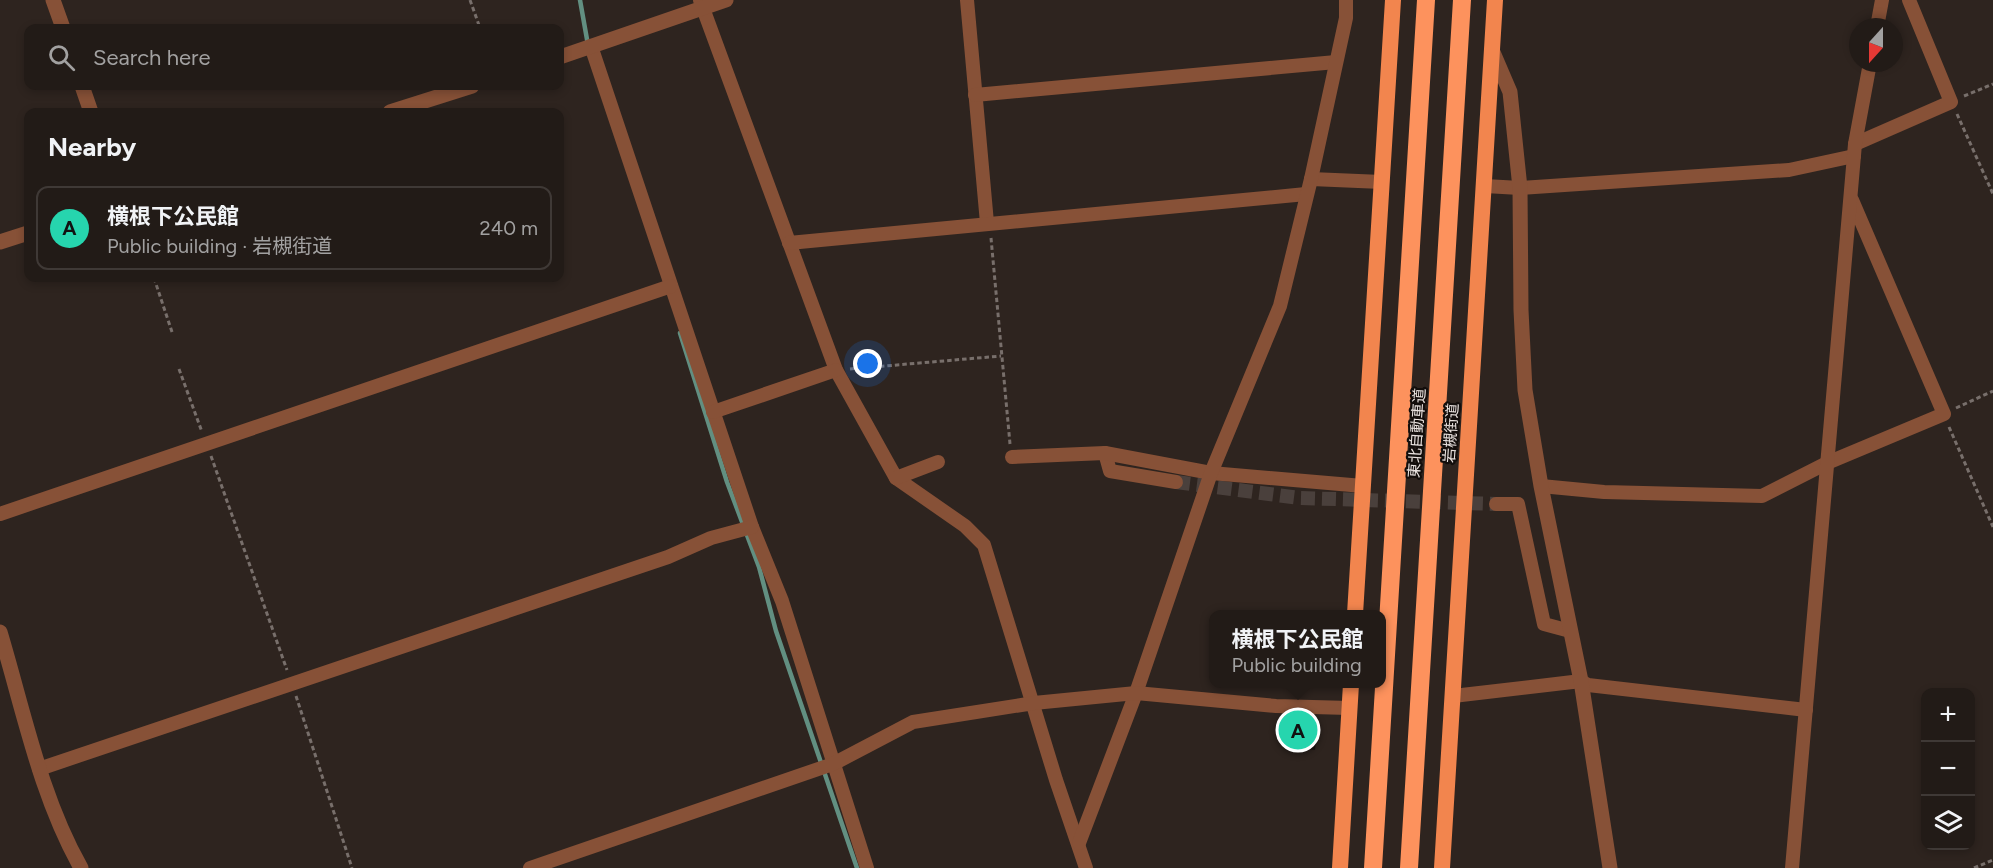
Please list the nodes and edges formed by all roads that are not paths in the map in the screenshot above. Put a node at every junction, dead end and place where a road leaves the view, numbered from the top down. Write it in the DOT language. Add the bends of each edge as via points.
graph roads {
  1 [pos="53,0"];
  2 [pos="726,0"];
  3 [pos="967,0"];
  4 [pos="1346,0"];
  5 [pos="1393,0"];
  6 [pos="1426,0"];
  7 [pos="1462,0"];
  8 [pos="1495,0"];
  9 [pos="1882,0"];
  10 [pos="1909,0"];
  11 [pos="703,2"];
  12 [pos="1879,18"];
  13 [pos="62,24"];
  14 [pos="591,46"];
  15 [pos="1492,50"];
  16 [pos="564,56"];
  17 [pos="1336,62"];
  18 [pos="1868,72"];
  19 [pos="84,90"];
  20 [pos="459,90"];
  21 [pos="975,95"];
  22 [pos="90,108"];
  23 [pos="403,108"];
  24 [pos="1855,150"];
  25 [pos="1311,179"];
  26 [pos="1382,183"];
  27 [pos="1485,186"];
  28 [pos="1520,188"];
  29 [pos="1306,194"];
  30 [pos="1851,198"];
  31 [pos="988,223"];
  32 [pos="24,234"];
  33 [pos="0,242"];
  34 [pos="789,243"];
  35 [pos="671,286"];
  36 [pos="836,370"];
  37 [pos="713,412"];
  38 [pos="1105,453"];
  39 [pos="1011,457"];
  40 [pos="939,462"];
  41 [pos="1827,463"];
  42 [pos="1211,473"];
  43 [pos="896,478"];
  44 [pos="1176,482"];
  45 [pos="1364,486"];
  46 [pos="1541,486"];
  47 [pos="1496,504"];
  48 [pos="0,514"];
  49 [pos="752,527"];
  50 [pos="1355,610"];
  51 [pos="1570,631"];
  52 [pos="0,632"];
  53 [pos="1386,655"];
  54 [pos="1581,681"];
  55 [pos="1351,688"];
  56 [pos="1384,688"];
  57 [pos="1136,693"];
  58 [pos="1453,696"];
  59 [pos="1034,703"];
  60 [pos="1349,708"];
  61 [pos="1806,710"];
  62 [pos="833,764"];
  63 [pos="39,769"];
  64 [pos="1079,843"];
  65 [pos="81,868"];
  66 [pos="530,868"];
  67 [pos="867,868"];
  68 [pos="1086,868"];
  69 [pos="1340,868"];
  70 [pos="1373,868"];
  71 [pos="1408,868"];
  72 [pos="1442,868"];
  73 [pos="1610,868"];
  74 [pos="1792,868"];
  1 -- 13 [label="street"];
  2 -- 11 [label="street"];
  3 -- 21 [label="street"];
  4 -- 17 [label="street"];
  5 -- 26 [label="highway"];
  6 -- 53 [label="highway, 東北自動車道"];
  7 -- 71 [label="highway, 東北自動車道"];
  8 -- 15 [label="highway, 岩槻街道"];
  9 -- 12 [label="street"];
  10 -- 24 [label="street" via="1951,102"];
  11 -- 14 [label="street"];
  11 -- 34 [label="street"];
  14 -- 16 [label="street"];
  14 -- 35 [label="street"];
  15 -- 27 [label="highway, 岩槻街道"];
  15 -- 28 [label="street" via="1510,92"];
  17 -- 21 [label="street"];
  17 -- 25 [label="street"];
  18 -- 24 [label="street"];
  19 -- 22 [label="street"];
  20 -- 23 [label="street"];
  21 -- 31 [label="street"];
  24 -- 28 [label="street" via="1789,170"];
  24 -- 30 [label="street"];
  25 -- 26 [label="street"];
  25 -- 29 [label="street"];
  26 -- 45 [label="highway"];
  27 -- 28 [label="street"];
  27 -- 58 [label="highway, 岩槻街道"];
  28 -- 46 [label="street" via="1525,390"];
  29 -- 31 [label="street"];
  29 -- 42 [label="street" via="1280,306"];
  30 -- 41 [label="street"];
  30 -- 41 [label="street" via="1944,414"];
  31 -- 34 [label="street"];
  32 -- 33 [label="street"];
  34 -- 36 [label="street"];
  35 -- 37 [label="street"];
  35 -- 48 [label="street"];
  36 -- 37 [label="street"];
  36 -- 43 [label="street"];
  37 -- 49 [label="street"];
  38 -- 39 [label="street"];
  38 -- 42 [label="street"];
  38 -- 44 [label="street" via="1110,471"];
  40 -- 43 [label="street"];
  41 -- 46 [label="street" via="1762,496 1604,492"];
  41 -- 61 [label="street"];
  42 -- 45 [label="street"];
  42 -- 57 [label="street"];
  43 -- 59 [label="street" via="965,526 984,546"];
  45 -- 50 [label="highway"];
  46 -- 51 [label="street"];
  47 -- 51 [label="street" via="1518,504 1544,624"];
  49 -- 62 [label="street" via="782,601"];
  49 -- 63 [label="street"];
  51 -- 54 [label="street"];
  52 -- 63 [label="street"];
  54 -- 58 [label="street"];
  54 -- 61 [label="street" via="1588,685"];
  54 -- 73 [label="street"];
  55 -- 60 [label="highway"];
  56 -- 70 [label="highway, 東北自動車道"];
  57 -- 59 [label="street"];
  57 -- 60 [label="street" via="1276,706"];
  57 -- 64 [label="street"];
  58 -- 72 [label="highway, 岩槻街道"];
  59 -- 62 [label="street" via="913,722"];
  59 -- 64 [label="street"];
  60 -- 69 [label="highway"];
  61 -- 74 [label="street"];
  62 -- 66 [label="street"];
  62 -- 67 [label="street"];
  63 -- 65 [label="street" via="56,819"];
  64 -- 68 [label="street"];
}
